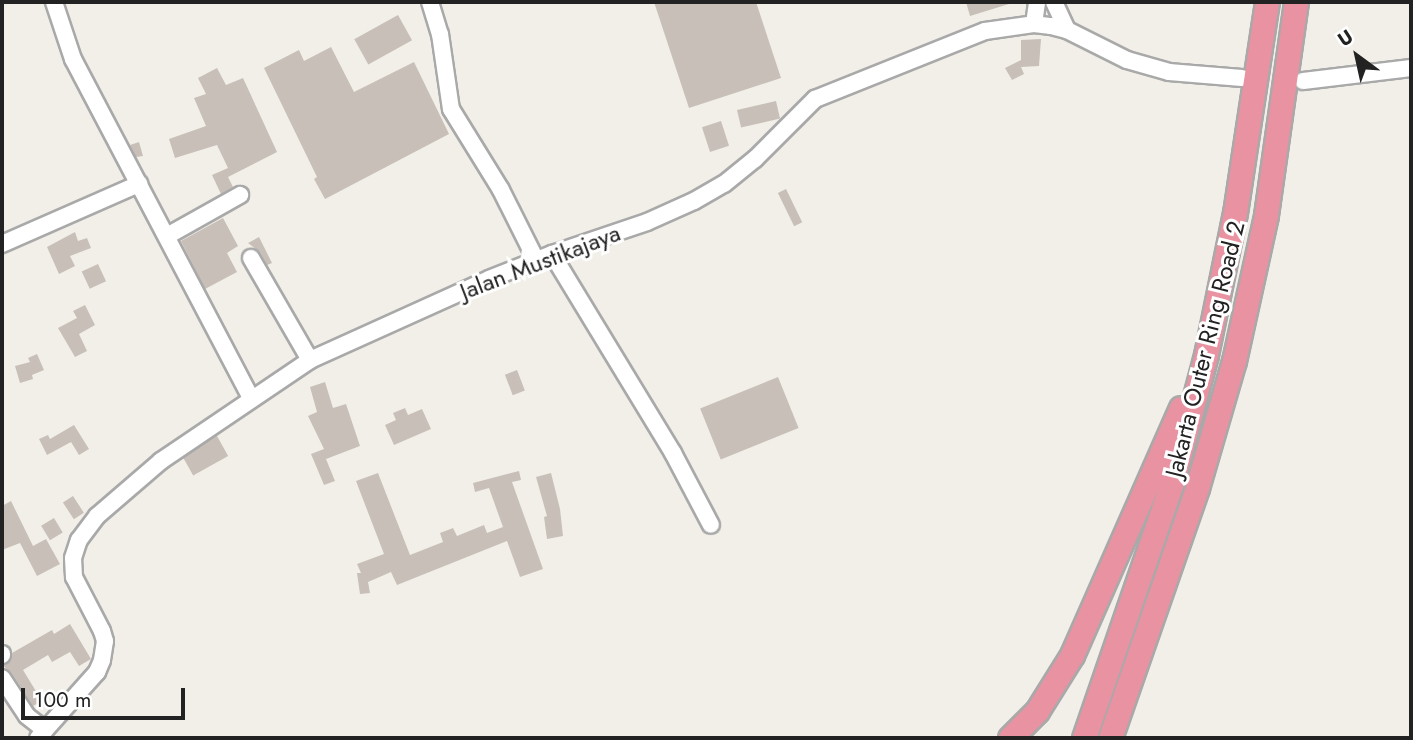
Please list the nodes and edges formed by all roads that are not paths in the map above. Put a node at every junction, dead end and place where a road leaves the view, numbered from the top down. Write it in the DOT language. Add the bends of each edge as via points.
graph roads {
  1 [pos="54,2"];
  2 [pos="429,2"];
  3 [pos="1037,2"];
  4 [pos="1055,2"];
  5 [pos="1267,2"];
  6 [pos="1296,2"];
  7 [pos="1034,24"];
  8 [pos="1067,30"];
  9 [pos="1411,68"];
  10 [pos="1242,78"];
  11 [pos="1303,81"];
  12 [pos="139,184"];
  13 [pos="240,195"];
  14 [pos="167,236"];
  15 [pos="2,244"];
  16 [pos="552,254"];
  17 [pos="251,258"];
  18 [pos="536,260"];
  19 [pos="1206,355"];
  20 [pos="310,360"];
  21 [pos="251,398"];
  22 [pos="711,525"];
  23 [pos="1164,587"];
  24 [pos="2,678"];
  25 [pos="41,734"];
  26 [pos="1010,738"];
  27 [pos="1084,738"];
  28 [pos="1110,738"];
  29 [pos="1123,738"];
  1 -- 12 [label="street" via="73,59"];
  2 -- 18 [label="street" via="440,34 451,109 501,190"];
  3 -- 7 [label="street"];
  4 -- 8 [label="street"];
  5 -- 19 [label="highway, Jakarta Outer Ring Road 2" via="1237,200"];
  6 -- 23 [label="highway, Jakarta Outer Ring Road 2" via="1266,215 1234,361"];
  7 -- 8 [label="street, Jalan Mustikajaya"];
  7 -- 16 [label="street, Jalan Mustikajaya" via="985,31 814,99 724,184 647,222"];
  8 -- 10 [label="street, Jalan Mustikajaya" via="1116,55 1169,72"];
  9 -- 11 [label="street"];
  12 -- 14 [label="street"];
  12 -- 15 [label="street"];
  13 -- 14 [label="street"];
  14 -- 21 [label="street"];
  16 -- 18 [label="street, Jalan Mustikajaya"];
  16 -- 22 [label="street" via="673,453"];
  17 -- 20 [label="street"];
  18 -- 20 [label="street, Jalan Mustikajaya"];
  19 -- 26 [label="highway" via="1072,655 1037,712"];
  19 -- 27 [label="highway, Jakarta Outer Ring Road 2" via="1169,492"];
  20 -- 21 [label="street, Jalan Mustikajaya"];
  21 -- 25 [label="street, Jalan Mustikajaya" via="161,461 97,516 79,540 73,558 74,577 102,631 102,660 97,672"];
  23 -- 28 [label="highway, Jakarta Outer Ring Road 2"];
  23 -- 29 [label="highway"];
  24 -- 25 [label="street"];
}
